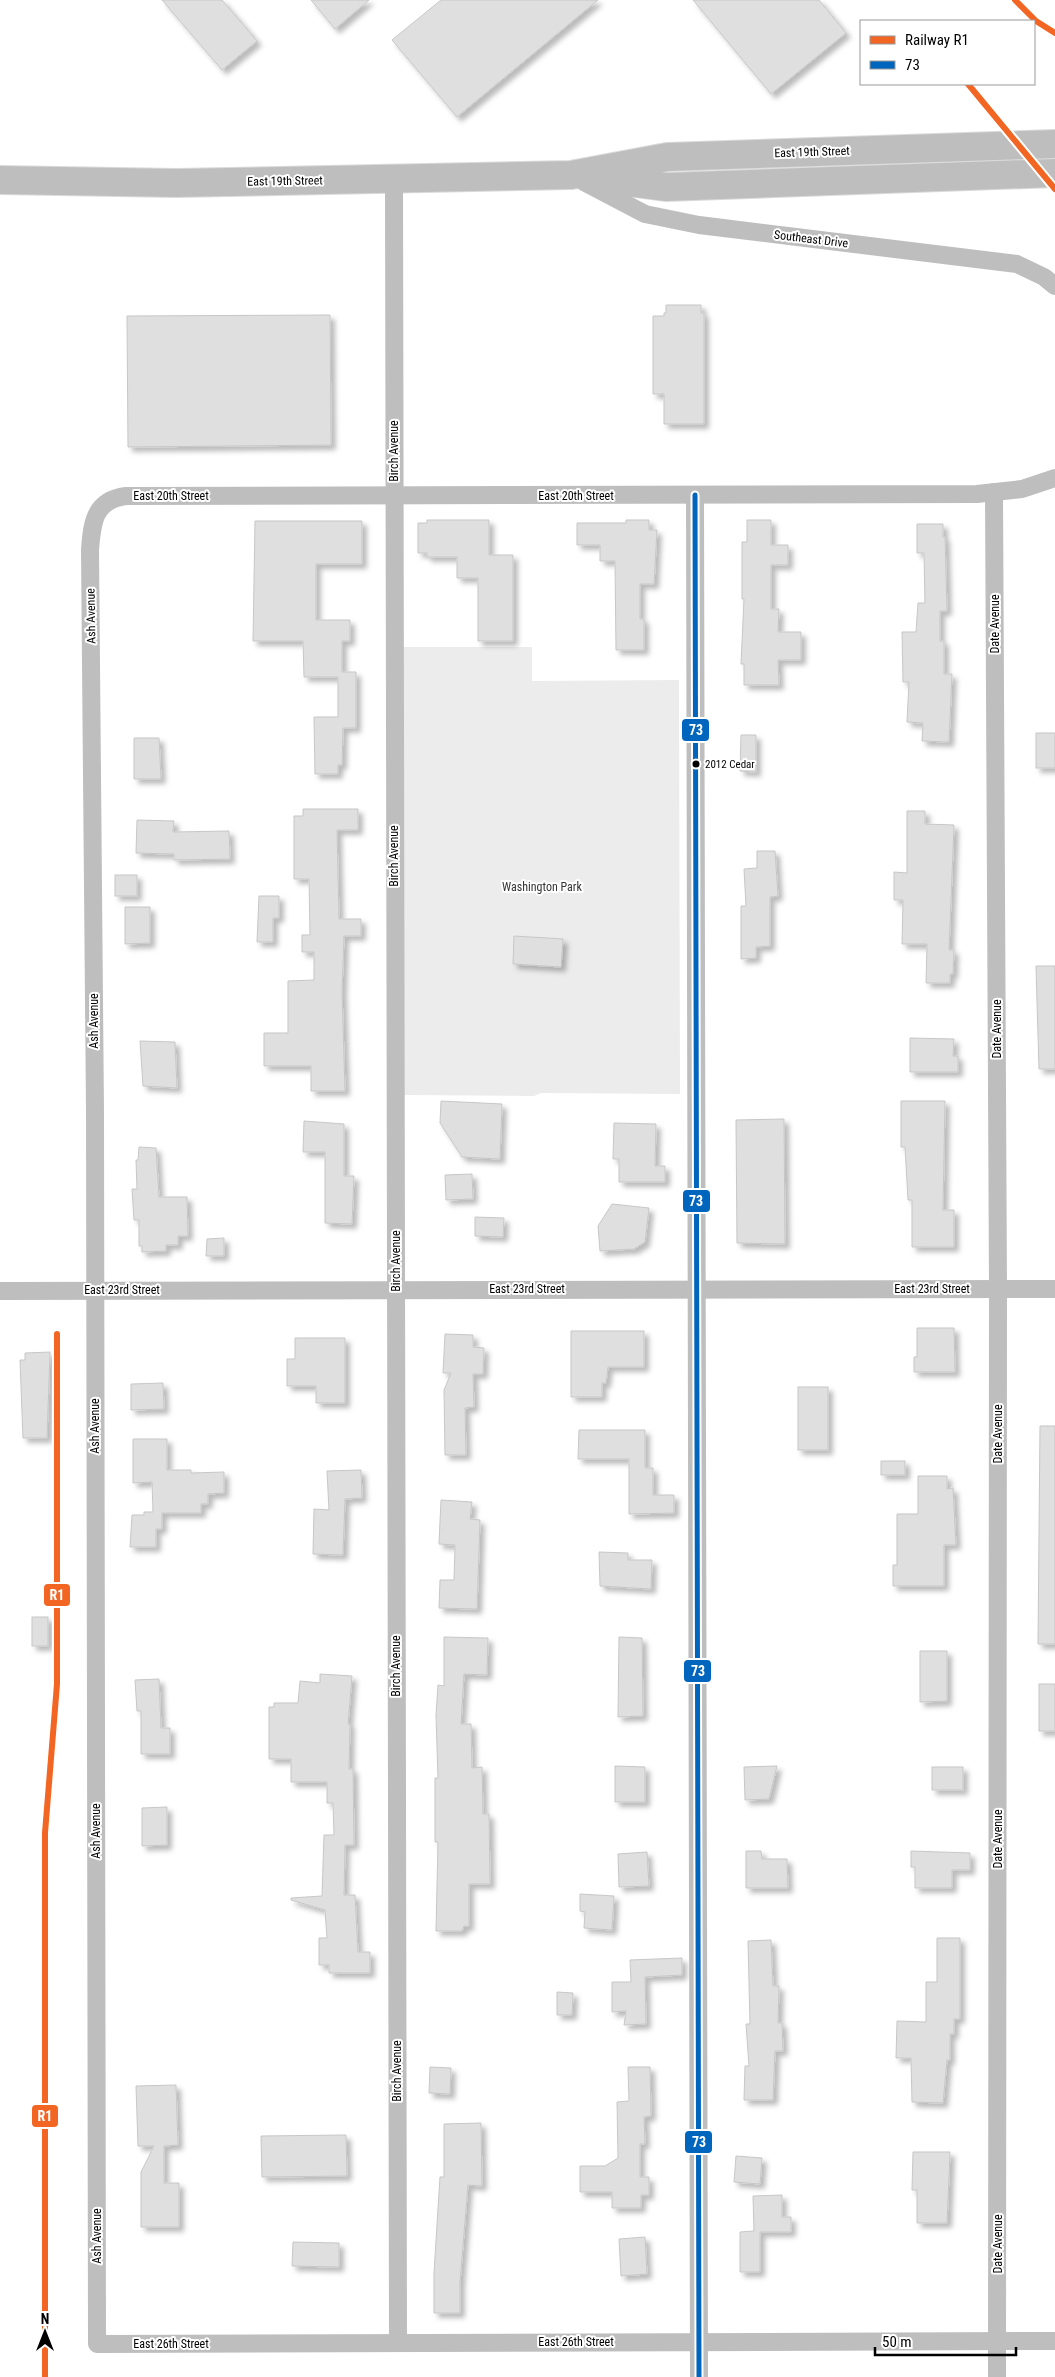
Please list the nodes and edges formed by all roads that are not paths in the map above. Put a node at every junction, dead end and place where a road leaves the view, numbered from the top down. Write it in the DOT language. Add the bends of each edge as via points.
graph roads {
  1 [pos="1055,144"];
  2 [pos="1055,173"];
  3 [pos="571,175"];
  4 [pos="0,180"];
  5 [pos="394,180"];
  6 [pos="1055,286"];
  7 [pos="1055,478"];
  8 [pos="994,492"];
  9 [pos="695,495"];
  10 [pos="394,496"];
  11 [pos="99,510"];
  12 [pos="396,1289"];
  13 [pos="696,1289"];
  14 [pos="998,1289"];
  15 [pos="1055,1289"];
  16 [pos="95,1290"];
  17 [pos="0,1291"];
  18 [pos="998,2341"];
  19 [pos="1055,2341"];
  20 [pos="398,2342"];
  21 [pos="700,2342"];
  22 [pos="97,2344"];
  23 [pos="699,2377"];
  24 [pos="997,2377"];
  1 -- 3 [label="main road, East 19th Street" via="667,157"];
  2 -- 3 [label="main road, East 19th Street" via="666,187"];
  3 -- 5 [label="main road, East 19th Street"];
  3 -- 6 [label="street, Southeast Drive" via="645,214 752,232 1017,264"];
  4 -- 5 [label="main road, East 19th Street" via="176,183"];
  5 -- 10 [label="street, Birch Avenue"];
  7 -- 8 [label="street, East 20th Street" via="1022,489"];
  8 -- 9 [label="street, East 20th Street"];
  8 -- 14 [label="street, Date Avenue"];
  9 -- 10 [label="street, East 20th Street"];
  9 -- 13 [label="street"];
  10 -- 11 [label="street, East 20th Street" via="126,496 106,502"];
  10 -- 12 [label="street, Birch Avenue"];
  11 -- 16 [label="street, Ash Avenue" via="90,550"];
  12 -- 13 [label="street, East 23rd Street"];
  12 -- 16 [label="street, East 23rd Street"];
  12 -- 20 [label="street, Birch Avenue"];
  13 -- 14 [label="street, East 23rd Street"];
  13 -- 21 [label="street"];
  14 -- 15 [label="street, East 23rd Street"];
  14 -- 18 [label="street, Date Avenue"];
  16 -- 17 [label="street, East 23rd Street"];
  16 -- 22 [label="street, Ash Avenue"];
  18 -- 19 [label="street, East 26th Street"];
  18 -- 21 [label="street, East 26th Street"];
  18 -- 24 [label="street, Date Avenue"];
  20 -- 21 [label="street, East 26th Street"];
  20 -- 22 [label="street, East 26th Street"];
  21 -- 23 [label="street"];
}
